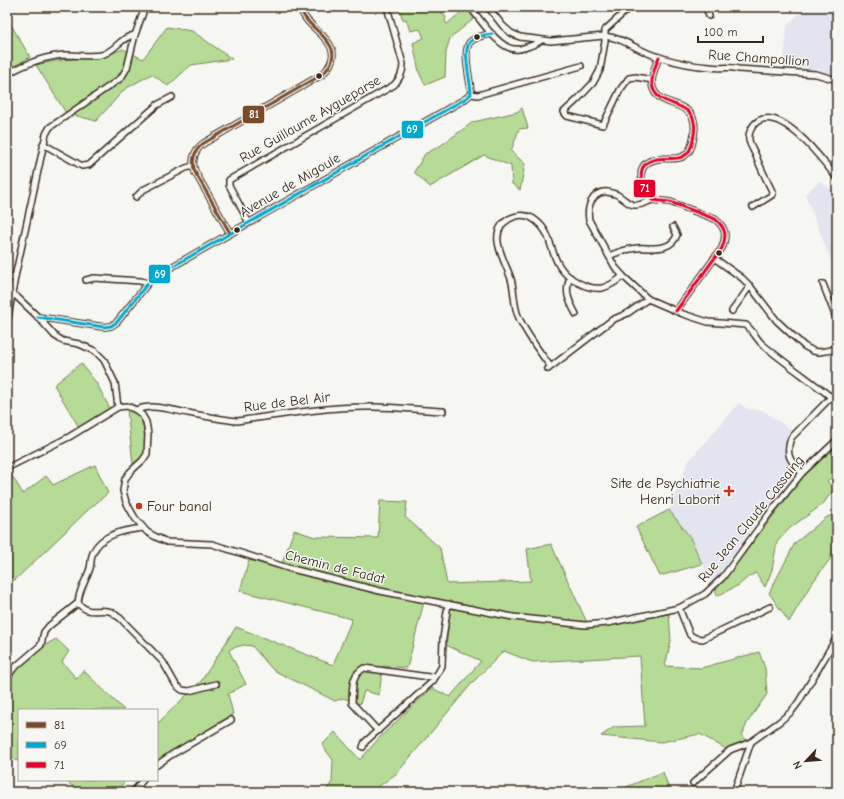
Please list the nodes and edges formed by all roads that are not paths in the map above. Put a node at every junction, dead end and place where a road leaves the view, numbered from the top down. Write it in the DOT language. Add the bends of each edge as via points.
graph roads {
  1 [pos="146,7"];
  2 [pos="301,7"];
  3 [pos="387,7"];
  4 [pos="470,7"];
  5 [pos="488,7"];
  6 [pos="591,7"];
  7 [pos="599,7"];
  8 [pos="628,7"];
  9 [pos="706,7"];
  10 [pos="709,16"];
  11 [pos="492,34"];
  12 [pos="135,35"];
  13 [pos="604,36"];
  14 [pos="541,40"];
  15 [pos="659,57"];
  16 [pos="581,66"];
  17 [pos="7,74"];
  18 [pos="652,80"];
  19 [pos="837,80"];
  20 [pos="471,94"];
  21 [pos="172,97"];
  22 [pos="43,144"];
  23 [pos="193,166"];
  24 [pos="837,178"];
  25 [pos="136,197"];
  26 [pos="652,200"];
  27 [pos="753,207"];
  28 [pos="249,222"];
  29 [pos="673,227"];
  30 [pos="230,233"];
  31 [pos="609,256"];
  32 [pos="714,258"];
  33 [pos="623,276"];
  34 [pos="15,277"];
  35 [pos="570,277"];
  36 [pos="7,278"];
  37 [pos="86,280"];
  38 [pos="148,283"];
  39 [pos="823,284"];
  40 [pos="750,286"];
  41 [pos="12,294"];
  42 [pos="648,299"];
  43 [pos="676,311"];
  44 [pos="732,311"];
  45 [pos="576,314"];
  46 [pos="38,317"];
  47 [pos="51,320"];
  48 [pos="837,320"];
  49 [pos="7,324"];
  50 [pos="51,332"];
  51 [pos="837,344"];
  52 [pos="835,351"];
  53 [pos="837,391"];
  54 [pos="831,397"];
  55 [pos="118,407"];
  56 [pos="136,410"];
  57 [pos="443,411"];
  58 [pos="837,440"];
  59 [pos="7,468"];
  60 [pos="802,473"];
  61 [pos="144,528"];
  62 [pos="78,603"];
  63 [pos="448,604"];
  64 [pos="770,607"];
  65 [pos="678,608"];
  66 [pos="837,637"];
  67 [pos="436,676"];
  68 [pos="7,678"];
  69 [pos="216,684"];
  70 [pos="231,720"];
  71 [pos="378,731"];
  72 [pos="751,742"];
  73 [pos="363,747"];
  74 [pos="158,764"];
  75 [pos="142,781"];
  76 [pos="693,783"];
  77 [pos="134,792"];
  78 [pos="734,792"];
  1 -- 12 [label="street"];
  2 -- 23 [label="street" via="305,18 327,39 331,48 330,67 323,74 198,147"];
  3 -- 28 [label="street, Rue Guillaume Aygueparse" via="403,64 403,72 399,79 394,85 229,180 228,185"];
  4 -- 11 [label="street"];
  5 -- 14 [label="street, Rue Champollion" via="510,33"];
  6 -- 7 [label="street"];
  8 -- 13 [label="street" via="605,30"];
  9 -- 10 [label="street"];
  11 -- 14 [label="street" via="505,46 515,50 537,44"];
  11 -- 20 [label="street" via="476,38 468,46 466,53"];
  12 -- 17 [label="street" via="127,36 111,51 101,55 64,55 46,58 25,64"];
  12 -- 22 [label="street" via="127,68 121,78 50,127"];
  13 -- 14 [label="street, Rue Champollion" via="560,41"];
  13 -- 15 [label="street, Rue Champollion" via="623,40"];
  13 -- 18 [label="street" via="600,70 592,83 566,109 565,115 603,124 629,78"];
  15 -- 18 [label="street"];
  15 -- 19 [label="street, Rue Champollion" via="709,67 816,74"];
  16 -- 20 [label="street" via="478,95"];
  18 -- 26 [label="street" via="654,91 659,97 690,112 696,122 696,131 692,147 686,155 656,159 648,162 643,168 641,180"];
  20 -- 28 [label="street, Avenue de Migoule"];
  21 -- 22 [label="street" via="158,105 89,165 82,166"];
  22 -- 34 [label="street"];
  23 -- 25 [label="street" via="143,190"];
  23 -- 30 [label="street"];
  24 -- 27 [label="street" via="800,136 775,119 766,118 757,122 751,129 749,139 772,195"];
  26 -- 31 [label="street" via="634,205 608,192 593,199 589,205 589,220"];
  26 -- 32 [label="street" via="670,202 715,219 721,224 725,238 722,248"];
  28 -- 30 [label="street, Avenue de Migoule"];
  29 -- 31 [label="street" via="677,235 666,246 656,249 637,248"];
  30 -- 38 [label="street, Avenue de Migoule"];
  31 -- 33 [label="street"];
  32 -- 40 [label="street"];
  32 -- 43 [label="street"];
  33 -- 35 [label="street" via="610,286 600,288 581,284"];
  33 -- 42 [label="street"];
  34 -- 36 [label="street"];
  34 -- 41 [label="street"];
  35 -- 42 [label="street" via="560,268 547,234 539,223 520,215 505,221 498,236 499,249 511,279 518,317 549,367 612,320 628,313"];
  35 -- 45 [label="street" via="566,289 567,297"];
  37 -- 38 [label="street" via="94,278"];
  38 -- 47 [label="street, Avenue de Migoule" via="117,322 110,326 104,328"];
  39 -- 48 [label="street"];
  40 -- 44 [label="street"];
  40 -- 52 [label="street" via="777,321 804,346 819,352"];
  41 -- 46 [label="street"];
  41 -- 49 [label="street"];
  42 -- 43 [label="street"];
  43 -- 54 [label="street" via="708,322 746,325 764,345"];
  46 -- 47 [label="street, Avenue de Migoule"];
  46 -- 50 [label="street"];
  47 -- 50 [label="street"];
  50 -- 55 [label="street" via="63,341 95,351 104,360 115,383"];
  51 -- 52 [label="street"];
  53 -- 54 [label="street"];
  54 -- 60 [label="street" via="791,438 789,457"];
  55 -- 56 [label="street" via="127,406"];
  55 -- 59 [label="street" via="74,434"];
  56 -- 57 [label="street, Rue de Bel Air" via="156,407 237,421 366,407"];
  56 -- 61 [label="street, Chemin de Fadat" via="146,422 147,454 125,479 123,491 131,511"];
  58 -- 60 [label="street, Rue Jean Claude Cassaing"];
  60 -- 65 [label="street, Rue Jean Claude Cassaing" via="723,577 705,594"];
  61 -- 62 [label="street" via="117,533 97,545 92,553 90,570 79,592"];
  61 -- 63 [label="street, Chemin de Fadat" via="167,542 212,544 288,568 380,591"];
  62 -- 68 [label="street" via="49,626 44,632 41,644 13,669"];
  62 -- 69 [label="street" via="89,612 112,612 120,618 163,662 176,685 182,690 189,691"];
  63 -- 65 [label="street, Chemin de Fadat" via="513,617 585,625 608,623"];
  63 -- 67 [label="street" via="442,666"];
  64 -- 65 [label="street" via="703,639 690,635"];
  66 -- 72 [label="street" via="791,712"];
  67 -- 71 [label="street"];
  67 -- 71 [label="street" via="364,668 358,671 354,677 352,703"];
  70 -- 74 [label="street"];
  71 -- 73 [label="street"];
  72 -- 76 [label="street" via="730,750"];
  72 -- 78 [label="street"];
  75 -- 77 [label="street"];
}
